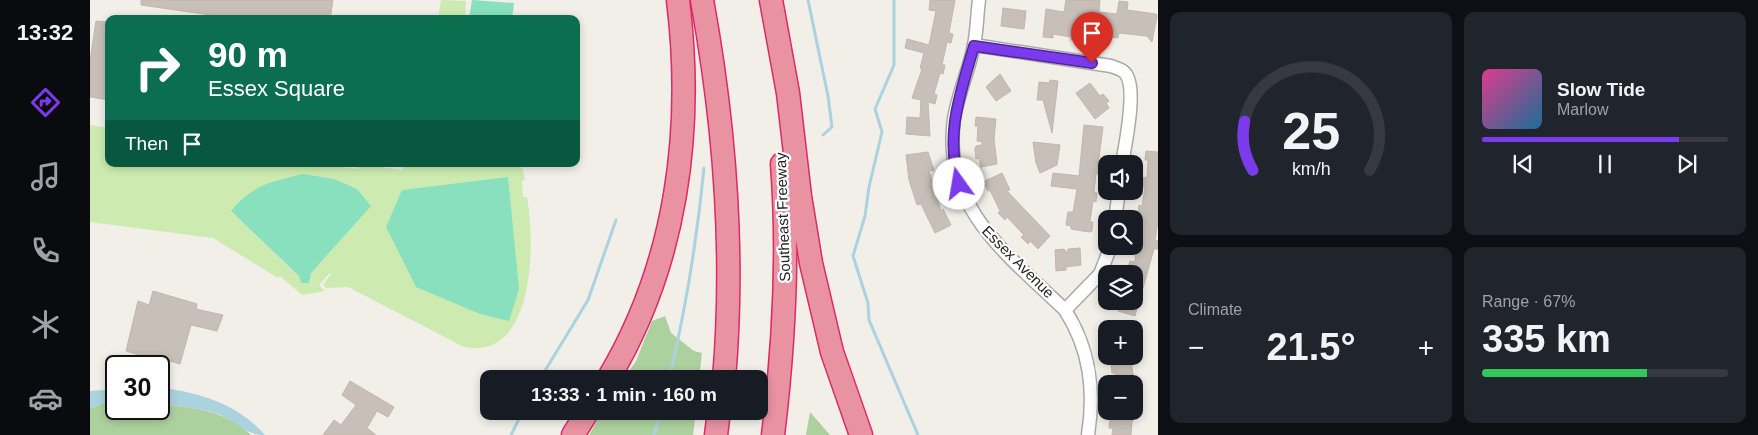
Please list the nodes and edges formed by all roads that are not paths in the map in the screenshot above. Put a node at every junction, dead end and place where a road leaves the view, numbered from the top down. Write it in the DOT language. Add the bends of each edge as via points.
graph roads {
  1 [pos="678,0"];
  2 [pos="702,0"];
  3 [pos="761,0"];
  4 [pos="771,0"];
  5 [pos="979,0"];
  6 [pos="974,46"];
  7 [pos="1123,155"];
  8 [pos="1108,255"];
  9 [pos="1066,310"];
  10 [pos="613,370"];
  11 [pos="725,370"];
  12 [pos="718,420"];
  13 [pos="716,435"];
  14 [pos="774,435"];
  15 [pos="861,435"];
  16 [pos="1088,435"];
  1 -- 10 [label="highway" via="685,89 676,190 656,272"];
  2 -- 11 [label="highway" via="725,161 730,273"];
  3 -- 14 [label="highway, Southeast Freeway" via="775,96 786,212 784,329"];
  4 -- 15 [label="highway" via="788,93 811,262 832,352"];
  5 -- 6 [label="street, Essex Avenue"];
  6 -- 7 [label="street" via="1111,66 1124,72 1129,79 1131,94"];
  6 -- 9 [label="street, Essex Avenue" via="958,97 953,127 952,151 959,184 982,227"];
  8 -- 9 [label="street" via="1100,274"];
  9 -- 16 [label="street, Essex Avenue" via="1089,370 1093,398"];
  12 -- 13 [label="highway"];
}
